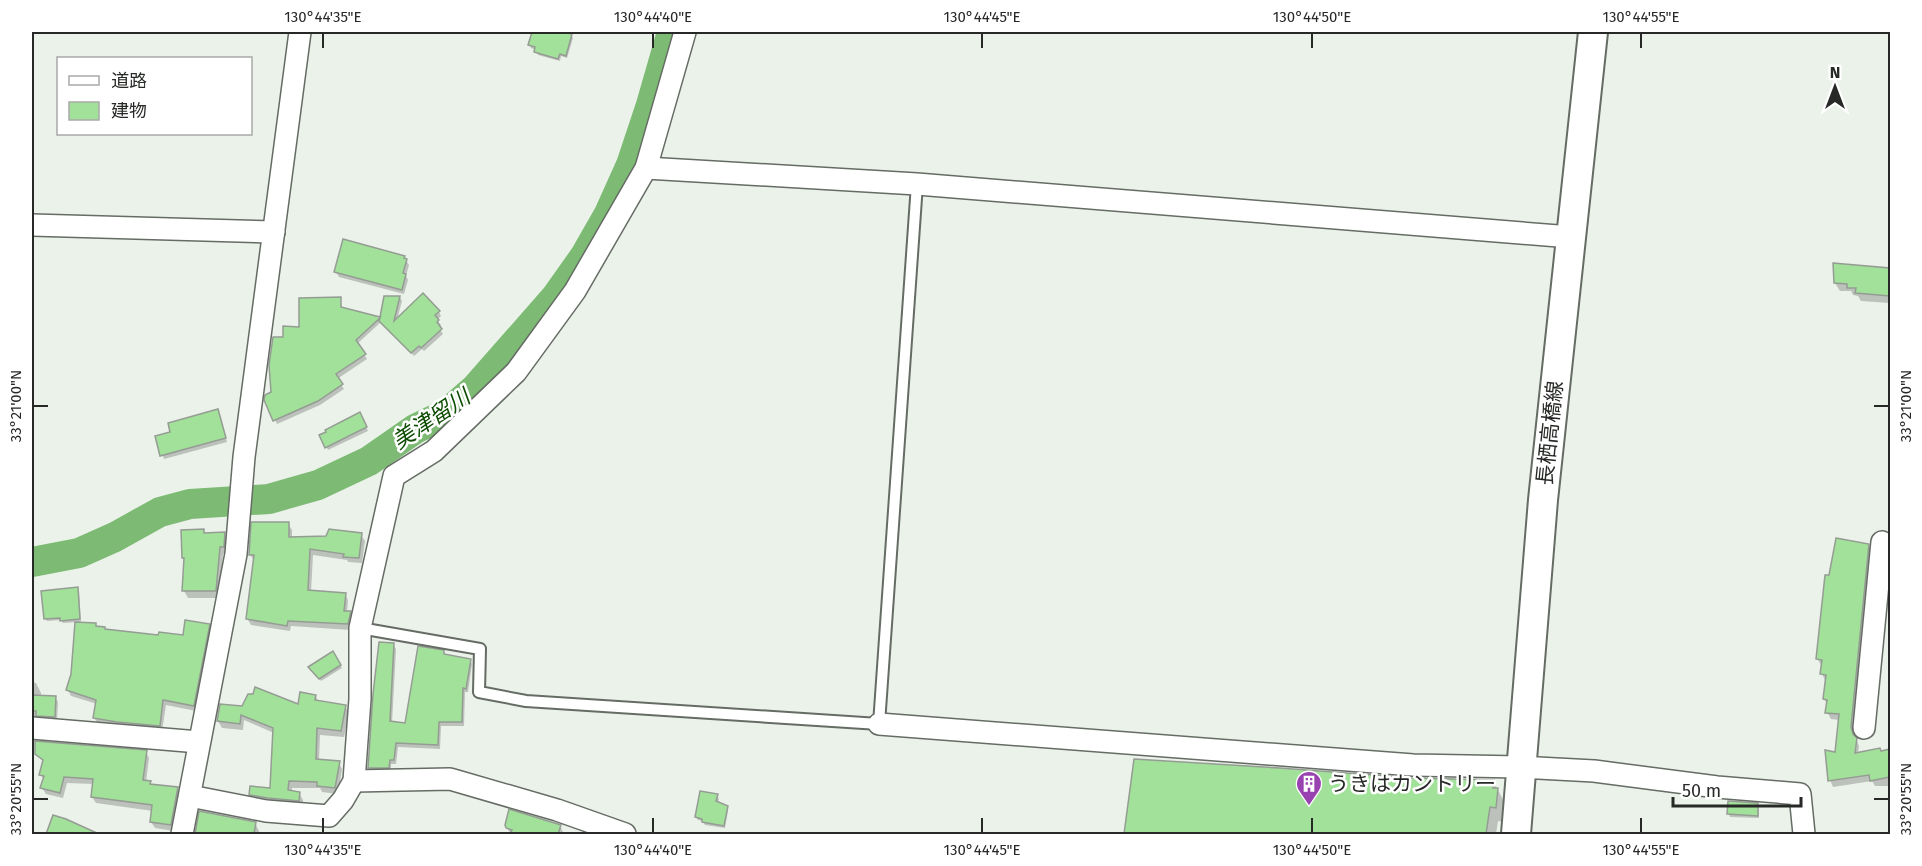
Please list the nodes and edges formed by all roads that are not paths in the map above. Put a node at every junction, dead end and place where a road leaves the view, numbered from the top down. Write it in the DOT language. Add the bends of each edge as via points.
graph roads {
  1 [pos="300,32"];
  2 [pos="686,32"];
  3 [pos="1593,32"];
  4 [pos="646,168"];
  5 [pos="917,184"];
  6 [pos="32,225"];
  7 [pos="274,232"];
  8 [pos="1571,237"];
  9 [pos="1890,548"];
  10 [pos="360,628"];
  11 [pos="879,724"];
  12 [pos="32,728"];
  13 [pos="1864,728"];
  14 [pos="199,742"];
  15 [pos="1520,767"];
  16 [pos="354,781"];
  17 [pos="190,796"];
  18 [pos="182,834"];
  19 [pos="625,834"];
  20 [pos="1516,834"];
  21 [pos="1804,834"];
  1 -- 7 [label="street"];
  2 -- 4 [label="street"];
  3 -- 8 [label="main road, 長栖高橋線"];
  4 -- 5 [label="street"];
  4 -- 10 [label="street" via="575,291 516,372 434,451 394,476"];
  5 -- 8 [label="street"];
  5 -- 11 [label="lane"];
  6 -- 7 [label="street"];
  7 -- 14 [label="street" via="244,457 236,554"];
  8 -- 15 [label="main road, 長栖高橋線"];
  9 -- 13 [label="street" via="1882,542"];
  10 -- 11 [label="lane" via="480,649 479,692 526,700"];
  10 -- 16 [label="street"];
  11 -- 15 [label="street" via="1413,765"];
  12 -- 14 [label="street"];
  14 -- 17 [label="street"];
  15 -- 20 [label="main road, 長栖高橋線"];
  15 -- 21 [label="street" via="1594,771 1800,794"];
  16 -- 17 [label="street" via="329,816 266,810"];
  16 -- 19 [label="street" via="450,779"];
  17 -- 18 [label="street"];
}
